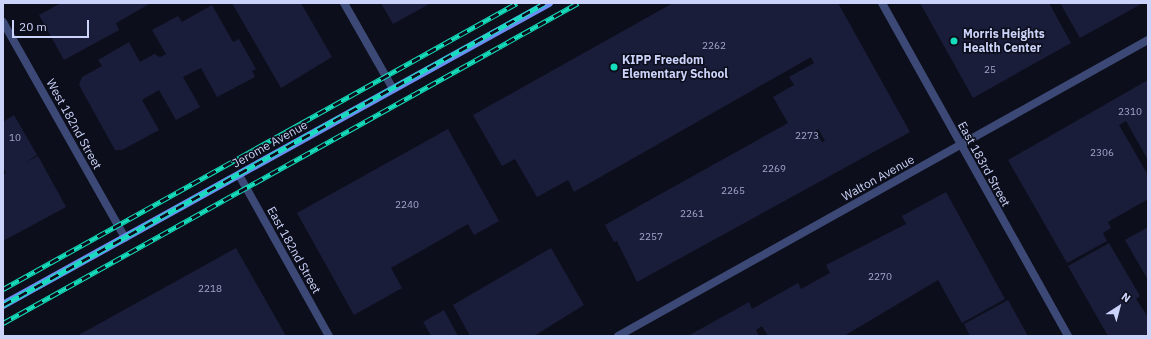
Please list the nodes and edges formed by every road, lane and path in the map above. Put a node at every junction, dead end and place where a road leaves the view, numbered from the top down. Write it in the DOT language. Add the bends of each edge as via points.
graph roads {
  1 [pos="344,3"];
  2 [pos="549,3"];
  3 [pos="882,3"];
  4 [pos="3,22"];
  5 [pos="1148,40"];
  6 [pos="393,89"];
  7 [pos="960,146"];
  8 [pos="239,175"];
  9 [pos="125,238"];
  10 [pos="3,305"];
  11 [pos="329,336"];
  12 [pos="618,336"];
  13 [pos="1068,336"];
  1 -- 6 [label="street"];
  2 -- 6 [label="main road, Jerome Avenue"];
  3 -- 7 [label="street, East 183rd Street"];
  4 -- 9 [label="street, West 182nd Street"];
  5 -- 7 [label="street, Walton Avenue"];
  6 -- 8 [label="main road, Jerome Avenue"];
  7 -- 12 [label="street, Walton Avenue"];
  7 -- 13 [label="street, East 183rd Street"];
  8 -- 9 [label="main road, Jerome Avenue"];
  8 -- 11 [label="street, East 182nd Street"];
  9 -- 10 [label="main road, Jerome Avenue"];
}
